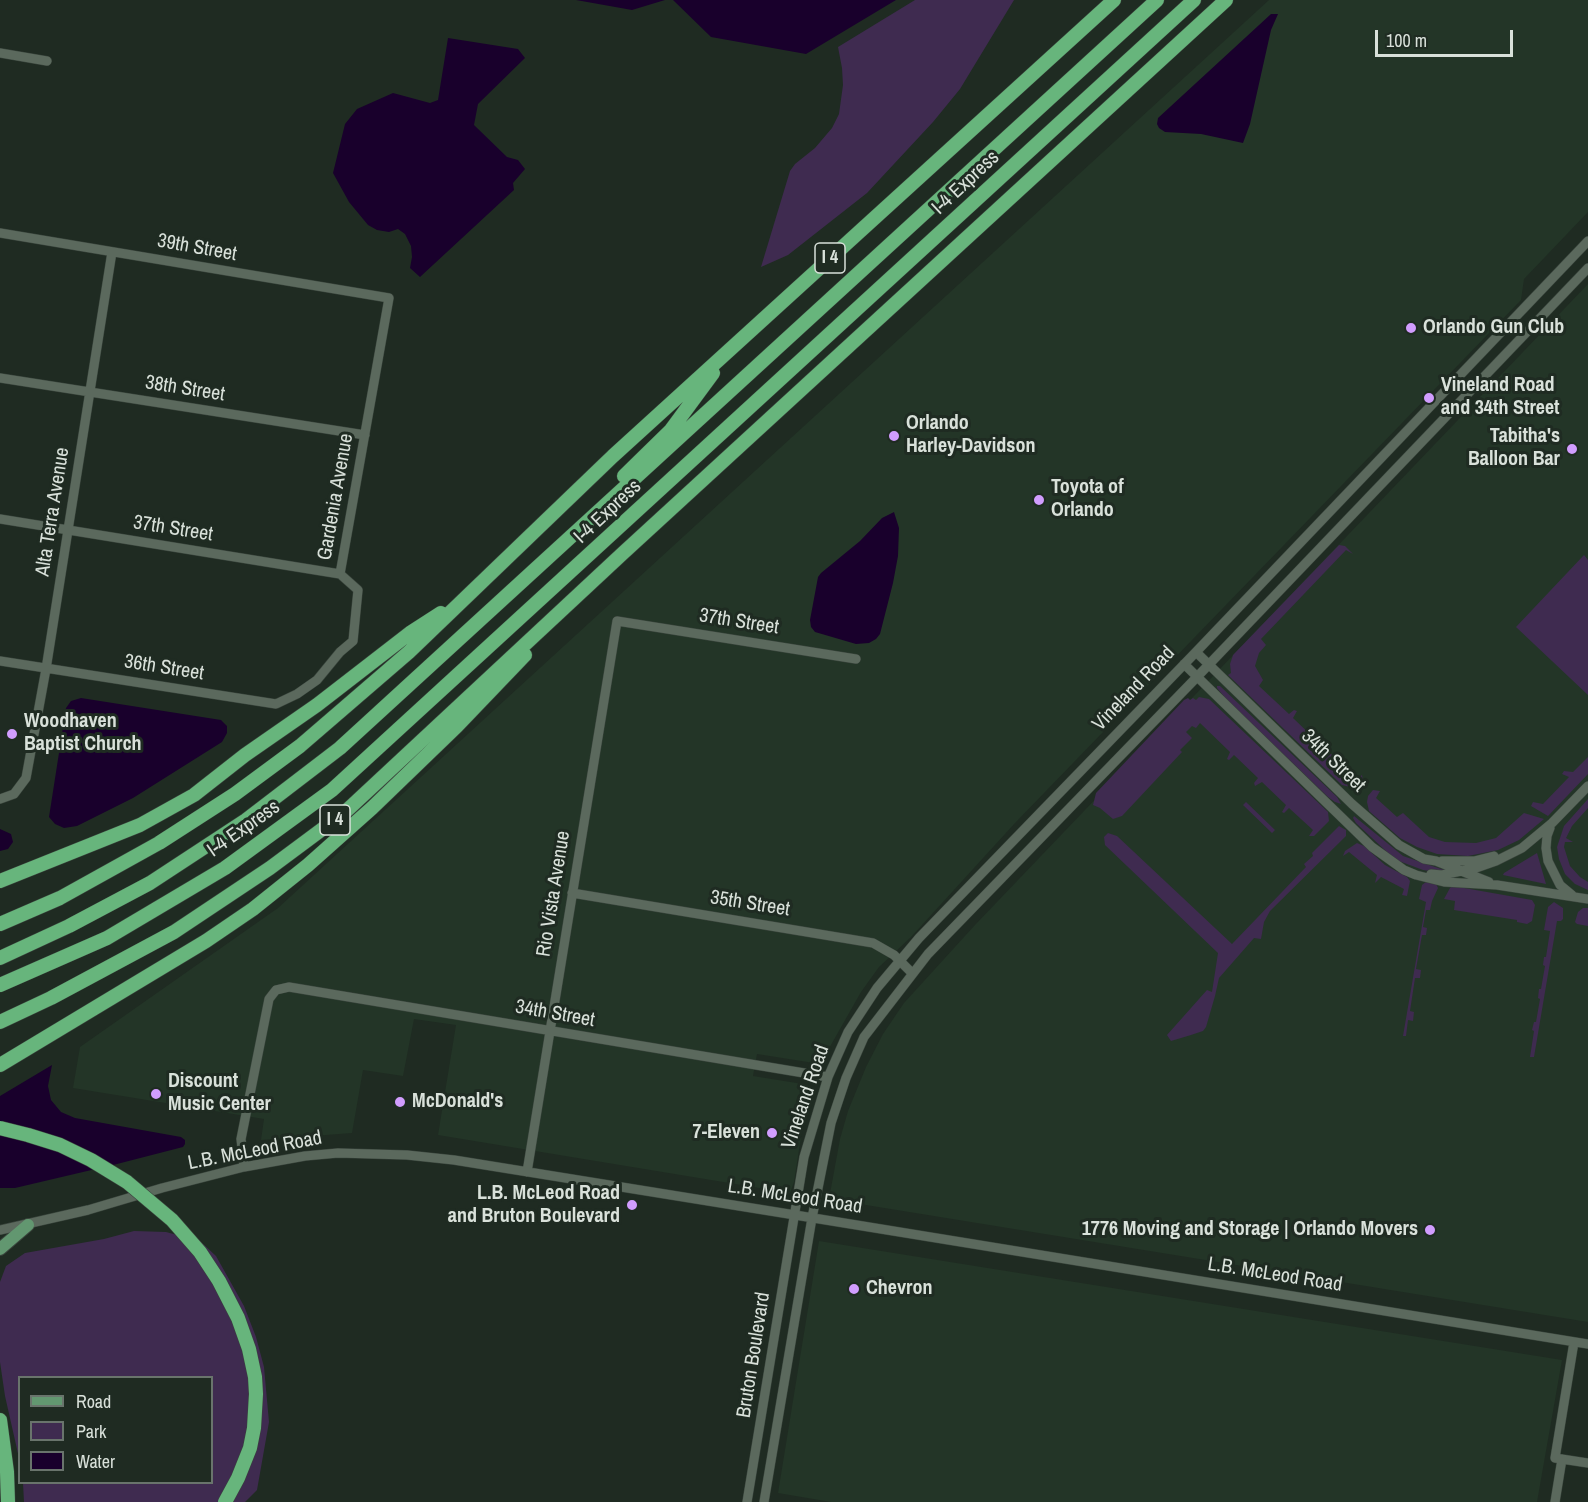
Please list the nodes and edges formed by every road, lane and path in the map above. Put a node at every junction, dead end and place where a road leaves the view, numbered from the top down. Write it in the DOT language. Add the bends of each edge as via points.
graph roads {
  1 [pos="1114,0"];
  2 [pos="1157,0"];
  3 [pos="1194,0"];
  4 [pos="1226,0"];
  5 [pos="0,53"];
  6 [pos="47,61"];
  7 [pos="0,233"];
  8 [pos="1588,241"];
  9 [pos="112,252"];
  10 [pos="1588,268"];
  11 [pos="388,298"];
  12 [pos="1513,319"];
  13 [pos="1528,331"];
  14 [pos="732,347"];
  15 [pos="0,378"];
  16 [pos="90,392"];
  17 [pos="1403,434"];
  18 [pos="365,435"];
  19 [pos="1417,447"];
  20 [pos="595,514"];
  21 [pos="1326,515"];
  22 [pos="0,519"];
  23 [pos="1340,527"];
  24 [pos="68,530"];
  25 [pos="622,554"];
  26 [pos="340,574"];
  27 [pos="468,595"];
  28 [pos="616,621"];
  29 [pos="1196,652"];
  30 [pos="856,659"];
  31 [pos="0,661"];
  32 [pos="1184,664"];
  33 [pos="1208,665"];
  34 [pos="46,669"];
  35 [pos="1196,678"];
  36 [pos="317,680"];
  37 [pos="1588,786"];
  38 [pos="0,799"];
  39 [pos="1552,823"];
  40 [pos="1522,848"];
  41 [pos="1436,861"];
  42 [pos="1394,864"];
  43 [pos="1462,871"];
  44 [pos="0,881"];
  45 [pos="1497,885"];
  46 [pos="572,893"];
  47 [pos="1577,897"];
  48 [pos="1588,899"];
  49 [pos="0,924"];
  50 [pos="0,958"];
  51 [pos="900,960"];
  52 [pos="912,973"];
  53 [pos="0,985"];
  54 [pos="0,1022"];
  55 [pos="550,1031"];
  56 [pos="0,1065"];
  57 [pos="828,1077"];
  58 [pos="0,1128"];
  59 [pos="244,1167"];
  60 [pos="527,1172"];
  61 [pos="795,1215"];
  62 [pos="812,1218"];
  63 [pos="28,1225"];
  64 [pos="0,1230"];
  65 [pos="0,1249"];
  66 [pos="1574,1342"];
  67 [pos="1588,1344"];
  68 [pos="0,1420"];
  69 [pos="1562,1459"];
  70 [pos="1588,1463"];
  71 [pos="8,1502"];
  72 [pos="225,1502"];
  73 [pos="747,1502"];
  74 [pos="764,1502"];
  75 [pos="1555,1502"];
  1 -- 14 [label="highway, I 4"];
  2 -- 20 [label="highway, I-4 Express"];
  3 -- 53 [label="highway, I-4 Express" via="332,790 225,868 107,938"];
  4 -- 25 [label="highway, I 4"];
  5 -- 6 [label="street"];
  7 -- 9 [label="street, 39th Street"];
  8 -- 12 [label="street, Vineland Road"];
  9 -- 11 [label="street, 39th Street"];
  9 -- 16 [label="street, Alta Terra Avenue"];
  10 -- 13 [label="street, Vineland Road"];
  11 -- 18 [label="street, Gardenia Avenue"];
  12 -- 13 [label="street"];
  12 -- 17 [label="street, Vineland Road"];
  13 -- 19 [label="street, Vineland Road"];
  14 -- 20 [label="highway" via="671,430 614,486"];
  14 -- 27 [label="highway, I 4"];
  15 -- 16 [label="street, 38th Street"];
  16 -- 18 [label="street, 38th Street"];
  16 -- 24 [label="street, Alta Terra Avenue"];
  17 -- 19 [label="street"];
  17 -- 21 [label="street, Vineland Road"];
  18 -- 26 [label="street, Gardenia Avenue"];
  19 -- 23 [label="street, Vineland Road"];
  20 -- 50 [label="highway, I-4 Express" via="340,748 294,785 150,883"];
  21 -- 23 [label="street"];
  21 -- 29 [label="street, Vineland Road"];
  22 -- 24 [label="street, 37th Street"];
  23 -- 33 [label="street, Vineland Road"];
  24 -- 26 [label="street, 37th Street"];
  24 -- 34 [label="street, Alta Terra Avenue"];
  25 -- 54 [label="highway, I 4" via="359,799 306,842 174,932"];
  25 -- 56 [label="highway" via="457,726 308,865 206,940"];
  26 -- 36 [label="street, Gardenia Avenue" via="358,590 353,641"];
  27 -- 44 [label="highway" via="410,633 194,795 140,825"];
  27 -- 49 [label="highway, I 4" via="361,695 235,794 70,893"];
  28 -- 30 [label="street, 37th Street"];
  28 -- 46 [label="street, Rio Vista Avenue"];
  29 -- 32 [label="street, Vineland Road"];
  29 -- 33 [label="street, 34th Street"];
  31 -- 34 [label="street, 36th Street"];
  32 -- 35 [label="street, 34th Street"];
  32 -- 51 [label="street, Vineland Road"];
  33 -- 35 [label="street, Vineland Road"];
  33 -- 41 [label="street, 34th Street" via="1381,830 1413,854"];
  34 -- 36 [label="street, 36th Street" via="276,704"];
  34 -- 38 [label="street, Alta Terra Avenue" via="26,778 14,794"];
  35 -- 42 [label="street, 34th Street"];
  35 -- 52 [label="street, Vineland Road"];
  37 -- 39 [label="street"];
  39 -- 40 [label="street"];
  39 -- 47 [label="street" via="1546,836 1548,861 1560,885"];
  40 -- 41 [label="street" via="1474,861"];
  40 -- 43 [label="street, 34th Street"];
  41 -- 43 [label="street, 34th Street"];
  42 -- 43 [label="street, 34th Street" via="1433,875"];
  42 -- 45 [label="street, 34th Street" via="1434,880"];
  43 -- 45 [label="street, 34th Street"];
  45 -- 47 [label="street, 34th Street"];
  46 -- 51 [label="street, 35th Street" via="873,943"];
  46 -- 55 [label="street, Rio Vista Avenue"];
  47 -- 48 [label="street, 34th Street"];
  51 -- 52 [label="street, 35th Street"];
  51 -- 57 [label="street, Vineland Road" via="848,1032"];
  52 -- 62 [label="street, Vineland Road" via="864,1037 846,1078 831,1123"];
  55 -- 57 [label="street, 34th Street"];
  55 -- 59 [label="street, 34th Street" via="289,987 276,990 269,999 241,1139"];
  55 -- 60 [label="street, Rio Vista Avenue"];
  57 -- 61 [label="street, Vineland Road" via="804,1157"];
  58 -- 72 [label="highway, bridge" via="60,1145 127,1182 184,1233 219,1281 249,1349 256,1394 250,1448"];
  59 -- 60 [label="street, L.B. McLeod Road" via="306,1156 375,1153 441,1158"];
  59 -- 63 [label="street, L.B. McLeod Road"];
  60 -- 61 [label="street, L.B. McLeod Road"];
  61 -- 62 [label="street, L.B. McLeod Road"];
  61 -- 73 [label="street, Bruton Boulevard"];
  62 -- 66 [label="street, L.B. McLeod Road"];
  62 -- 74 [label="street, Bruton Boulevard"];
  63 -- 64 [label="street, L.B. McLeod Road"];
  63 -- 65 [label="main road"];
  66 -- 67 [label="street, L.B. McLeod Road"];
  66 -- 69 [label="street" via="1555,1458"];
  68 -- 71 [label="highway"];
  69 -- 70 [label="street"];
  69 -- 75 [label="street"];
}
